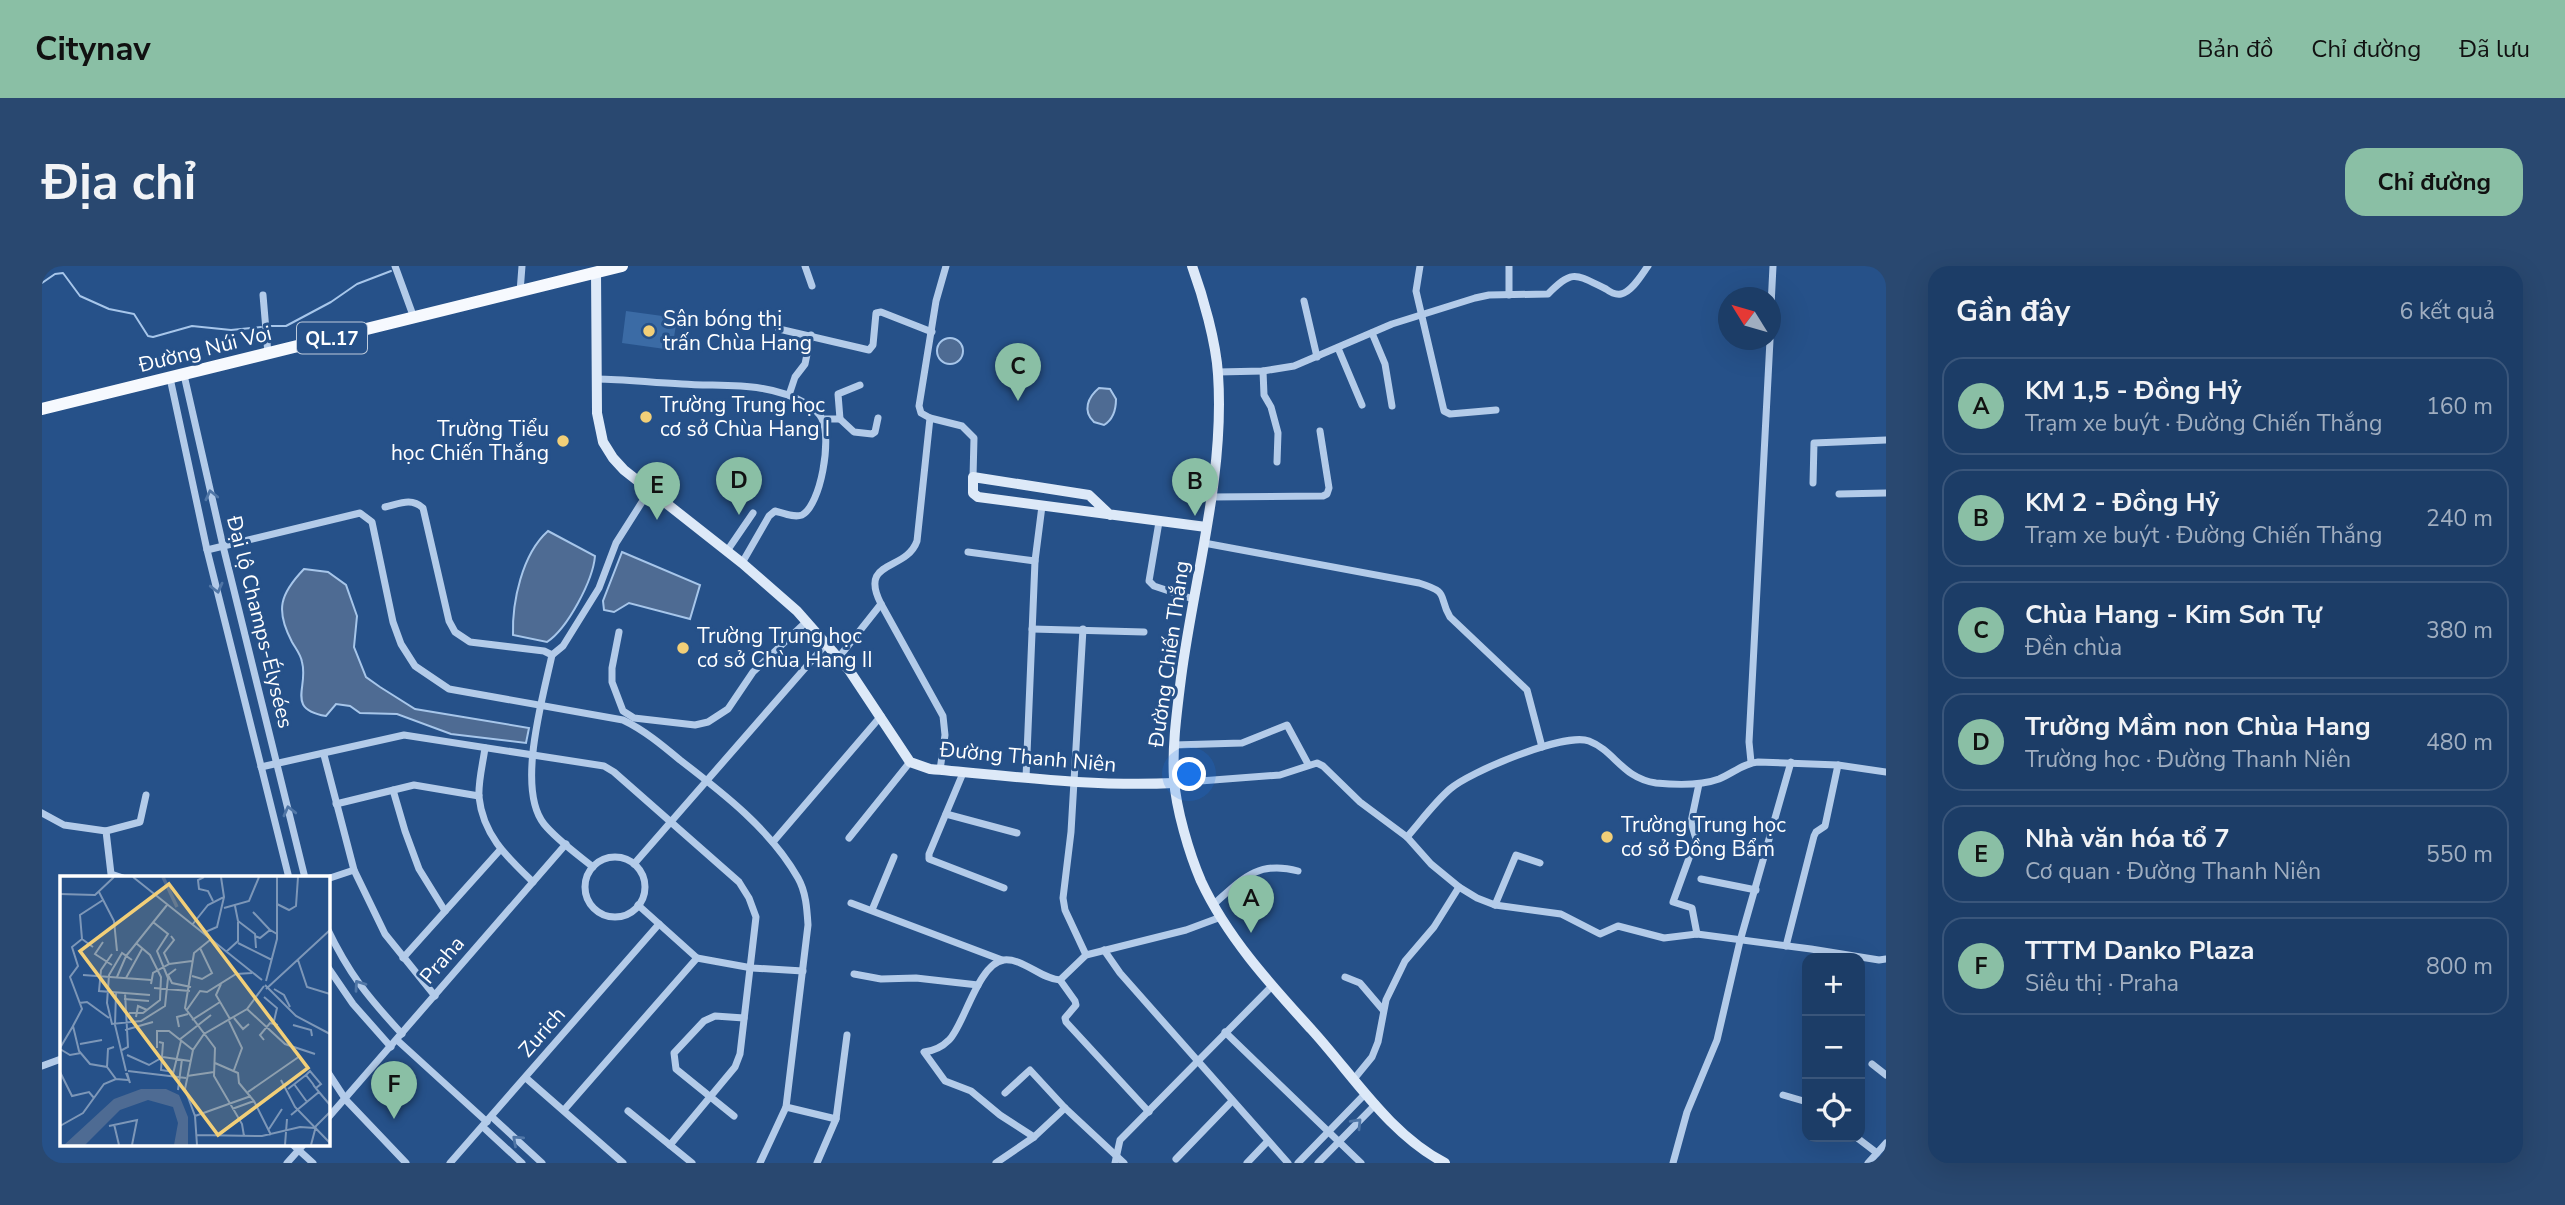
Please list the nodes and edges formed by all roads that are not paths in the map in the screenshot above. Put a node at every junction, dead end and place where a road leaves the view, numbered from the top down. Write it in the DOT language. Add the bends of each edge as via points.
graph roads {
  1 [pos="395,266"];
  2 [pos="522,266"];
  3 [pos="622,266"];
  4 [pos="805,266"];
  5 [pos="946,266"];
  6 [pos="1192,266"];
  7 [pos="1420,266"];
  8 [pos="1509,266"];
  9 [pos="1648,266"];
  10 [pos="1773,266"];
  11 [pos="596,272"];
  12 [pos="812,286"];
  13 [pos="1772,287"];
  14 [pos="520,292"];
  15 [pos="263,295"];
  16 [pos="1509,295"];
  17 [pos="1304,302"];
  18 [pos="1423,313"];
  19 [pos="414,318"];
  20 [pos="779,329"];
  21 [pos="932,332"];
  22 [pos="1372,333"];
  23 [pos="811,335"];
  24 [pos="1338,348"];
  25 [pos="1769,350"];
  26 [pos="268,354"];
  27 [pos="1317,358"];
  28 [pos="1263,371"];
  29 [pos="1219,372"];
  30 [pos="184,375"];
  31 [pos="170,378"];
  32 [pos="596,379"];
  33 [pos="860,385"];
  34 [pos="789,396"];
  35 [pos="1362,405"];
  36 [pos="1392,406"];
  37 [pos="42,409"];
  38 [pos="1496,410"];
  39 [pos="878,418"];
  40 [pos="930,418"];
  41 [pos="822,419"];
  42 [pos="840,419"];
  43 [pos="1320,431"];
  44 [pos="1886,440"];
  45 [pos="1277,461"];
  46 [pos="973,477"];
  47 [pos="1813,483"];
  48 [pos="649,491"];
  49 [pos="1886,493"];
  50 [pos="1839,494"];
  51 [pos="1211,497"];
  52 [pos="1042,506"];
  53 [pos="385,507"];
  54 [pos="753,513"];
  55 [pos="1110,515"];
  56 [pos="1159,522"];
  57 [pos="1206,527"];
  58 [pos="1204,543"];
  59 [pos="223,546"];
  60 [pos="207,550"];
  61 [pos="727,551"];
  62 [pos="968,552"];
  63 [pos="1035,561"];
  64 [pos="743,563"];
  65 [pos="1193,599"];
  66 [pos="881,604"];
  67 [pos="807,621"];
  68 [pos="1032,629"];
  69 [pos="1083,629"];
  70 [pos="619,632"];
  71 [pos="1144,632"];
  72 [pos="827,643"];
  73 [pos="552,655"];
  74 [pos="839,657"];
  75 [pos="541,705"];
  76 [pos="881,716"];
  77 [pos="1174,745"];
  78 [pos="1542,747"];
  79 [pos="485,748"];
  80 [pos="324,755"];
  81 [pos="532,756"];
  82 [pos="910,762"];
  83 [pos="1751,762"];
  84 [pos="1791,762"];
  85 [pos="277,764"];
  86 [pos="1308,764"];
  87 [pos="1838,765"];
  88 [pos="261,767"];
  89 [pos="940,770"];
  90 [pos="1886,772"];
  91 [pos="963,773"];
  92 [pos="1026,778"];
  93 [pos="707,781"];
  94 [pos="1074,782"];
  95 [pos="1174,783"];
  96 [pos="1699,783"];
  97 [pos="394,790"];
  98 [pos="146,795"];
  99 [pos="479,796"];
  100 [pos="336,804"];
  101 [pos="42,813"];
  102 [pos="946,814"];
  103 [pos="670,823"];
  104 [pos="106,831"];
  105 [pos="1017,833"];
  106 [pos="1407,837"];
  107 [pos="849,838"];
  108 [pos="773,842"];
  109 [pos="566,844"];
  110 [pos="500,850"];
  111 [pos="894,857"];
  112 [pos="1540,863"];
  113 [pos="634,864"];
  114 [pos="593,867"];
  115 [pos="354,870"];
  116 [pos="1298,871"];
  117 [pos="117,876"];
  118 [pos="288,876"];
  119 [pos="305,876"];
  120 [pos="329,878"];
  121 [pos="1701,879"];
  122 [pos="533,882"];
  123 [pos="1459,887"];
  124 [pos="1004,888"];
  125 [pos="1756,890"];
  126 [pos="851,903"];
  127 [pos="1214,904"];
  128 [pos="638,905"];
  129 [pos="1495,905"];
  130 [pos="872,910"];
  131 [pos="445,911"];
  132 [pos="1221,917"];
  133 [pos="659,924"];
  134 [pos="329,932"];
  135 [pos="1697,934"];
  136 [pos="1740,941"];
  137 [pos="1786,946"];
  138 [pos="1104,950"];
  139 [pos="1086,956"];
  140 [pos="402,958"];
  141 [pos="697,958"];
  142 [pos="1886,959"];
  143 [pos="1003,960"];
  144 [pos="752,968"];
  145 [pos="329,969"];
  146 [pos="803,971"];
  147 [pos="854,974"];
  148 [pos="1346,977"];
  149 [pos="1060,980"];
  150 [pos="978,985"];
  151 [pos="1271,987"];
  152 [pos="435,996"];
  153 [pos="1383,1010"];
  154 [pos="744,1018"];
  155 [pos="1225,1032"];
  156 [pos="847,1035"];
  157 [pos="399,1037"];
  158 [pos="391,1047"];
  159 [pos="60,1059"];
  160 [pos="1197,1061"];
  161 [pos="1872,1064"];
  162 [pos="42,1066"];
  163 [pos="329,1074"];
  164 [pos="1886,1075"];
  165 [pos="526,1077"];
  166 [pos="1354,1079"];
  167 [pos="1005,1093"];
  168 [pos="1365,1094"];
  169 [pos="1783,1095"];
  170 [pos="710,1097"];
  171 [pos="346,1100"];
  172 [pos="1232,1101"];
  173 [pos="1802,1101"];
  174 [pos="1376,1104"];
  175 [pos="786,1107"];
  176 [pos="1065,1108"];
  177 [pos="564,1110"];
  178 [pos="628,1111"];
  179 [pos="1149,1112"];
  180 [pos="734,1116"];
  181 [pos="329,1117"];
  182 [pos="836,1119"];
  183 [pos="487,1122"];
  184 [pos="1328,1132"];
  185 [pos="1034,1137"];
  186 [pos="1865,1141"];
  187 [pos="1267,1142"];
  188 [pos="1339,1142"];
  189 [pos="670,1145"];
  190 [pos="298,1146"];
  191 [pos="1883,1148"];
  192 [pos="1176,1159"];
  193 [pos="1116,1160"];
  194 [pos="287,1163"];
  195 [pos="313,1163"];
  196 [pos="406,1163"];
  197 [pos="450,1163"];
  198 [pos="522,1163"];
  199 [pos="542,1163"];
  200 [pos="623,1163"];
  201 [pos="692,1163"];
  202 [pos="760,1163"];
  203 [pos="817,1163"];
  204 [pos="996,1163"];
  205 [pos="1124,1163"];
  206 [pos="1248,1163"];
  207 [pos="1288,1163"];
  208 [pos="1298,1163"];
  209 [pos="1318,1163"];
  210 [pos="1361,1163"];
  211 [pos="1445,1163"];
  212 [pos="1673,1163"];
  213 [pos="1868,1163"];
  1 -- 19 [label="street"];
  2 -- 14 [label="street"];
  3 -- 11 [label="main road, Đường Núi Voi / QL.17"];
  4 -- 12 [label="street"];
  5 -- 21 [label="street"];
  6 -- 29 [label="street, Đường Chiến Thắng"];
  7 -- 18 [label="street" via="1416,291"];
  8 -- 16 [label="street"];
  9 -- 16 [label="street" via="1622,294 1573,276 1548,295"];
  10 -- 13 [label="street"];
  11 -- 14 [label="main road, Đường Núi Voi / QL.17"];
  11 -- 32 [label="street, Đường Thanh Niên"];
  14 -- 19 [label="main road, Đường Núi Voi / QL.17"];
  15 -- 26 [label="street"];
  16 -- 18 [label="street" via="1475,298"];
  17 -- 27 [label="street"];
  18 -- 22 [label="street"];
  18 -- 38 [label="street" via="1446,414"];
  19 -- 26 [label="main road, Đường Núi Voi / QL.17"];
  20 -- 23 [label="street"];
  21 -- 23 [label="street" via="881,312 875,316 869,351"];
  21 -- 40 [label="street" via="919,406 920,413"];
  22 -- 24 [label="street"];
  22 -- 36 [label="street" via="1385,364"];
  23 -- 34 [label="street" via="805,365"];
  24 -- 27 [label="street"];
  24 -- 35 [label="street"];
  25 -- 83 [label="street"];
  26 -- 30 [label="main road, Đường Núi Voi / QL.17"];
  27 -- 28 [label="street"];
  28 -- 29 [label="street"];
  28 -- 45 [label="street" via="1264,395 1278,433"];
  29 -- 51 [label="street, Đường Chiến Thắng"];
  30 -- 31 [label="main road, Đường Núi Voi / QL.17"];
  59 -- 30 [label="street, Đại lộ Champs-Élysées, one-way"];
  31 -- 37 [label="main road, Đường Núi Voi / QL.17"];
  31 -- 60 [label="street, Đại lộ Champs-Élysées"];
  32 -- 34 [label="street" via="754,386"];
  32 -- 48 [label="street, Đường Thanh Niên" via="603,442 624,470"];
  33 -- 42 [label="street" via="838,394"];
  34 -- 41 [label="street"];
  39 -- 42 [label="street" via="872,434 854,432"];
  40 -- 46 [label="street" via="962,426 975,438"];
  40 -- 66 [label="street" via="917,541 907,557 875,577"];
  41 -- 42 [label="street"];
  41 -- 64 [label="street" via="827,441 821,478 808,509 796,516 775,512 769,516"];
  43 -- 51 [label="street" via="1327,494"];
  44 -- 47 [label="street" via="1814,443"];
  46 -- 52 [label="street" via="973,493 978,497"];
  46 -- 55 [label="street" via="1089,495"];
  48 -- 61 [label="street, Đường Thanh Niên"];
  48 -- 73 [label="street" via="615,543 593,597 563,646"];
  49 -- 50 [label="street"];
  51 -- 57 [label="street, Đường Chiến Thắng"];
  52 -- 55 [label="street"];
  52 -- 63 [label="street"];
  53 -- 73 [label="street" via="409,501 422,508 455,632 470,642"];
  54 -- 61 [label="street"];
  55 -- 56 [label="street"];
  56 -- 57 [label="street"];
  56 -- 65 [label="street" via="1149,580 1154,586"];
  57 -- 58 [label="street, Đường Chiến Thắng"];
  58 -- 65 [label="street, Đường Chiến Thắng"];
  58 -- 78 [label="street" via="1406,580 1440,591 1450,617 1527,690"];
  59 -- 60 [label="street"];
  59 -- 75 [label="street" via="359,513 372,522 393,622 415,666 449,689"];
  59 -- 85 [label="street, Đại lộ Champs-Élysées"];
  60 -- 88 [label="street, Đại lộ Champs-Élysées, one-way"];
  61 -- 64 [label="street, Đường Thanh Niên"];
  62 -- 63 [label="street"];
  63 -- 68 [label="street"];
  64 -- 67 [label="street, Đường Thanh Niên"];
  65 -- 77 [label="street, Đường Chiến Thắng"];
  66 -- 74 [label="street"];
  66 -- 89 [label="street" via="943,716"];
  67 -- 70 [label="street" via="753,672 728,709 708,722 695,724 634,719 623,711 612,681"];
  67 -- 72 [label="street, Đường Thanh Niên"];
  68 -- 69 [label="street"];
  68 -- 92 [label="street"];
  69 -- 71 [label="street"];
  69 -- 94 [label="street"];
  72 -- 74 [label="street, Đường Thanh Niên"];
  72 -- 93 [label="street"];
  73 -- 75 [label="street"];
  74 -- 76 [label="street, Đường Thanh Niên"];
  75 -- 81 [label="street"];
  75 -- 93 [label="street" via="623,720 641,728"];
  76 -- 82 [label="street, Đường Thanh Niên"];
  76 -- 108 [label="street"];
  77 -- 86 [label="street" via="1242,743 1283,724"];
  77 -- 95 [label="street, Đường Chiến Thắng"];
  78 -- 96 [label="street" via="1581,739 1597,745 1640,779"];
  78 -- 106 [label="street" via="1462,779"];
  79 -- 80 [label="street" via="404,735"];
  79 -- 81 [label="street"];
  79 -- 99 [label="street"];
  80 -- 85 [label="street"];
  80 -- 100 [label="street"];
  81 -- 103 [label="street" via="604,766"];
  81 -- 109 [label="street" via="533,801 543,823"];
  82 -- 89 [label="street, Đường Thanh Niên"];
  82 -- 107 [label="street"];
  83 -- 84 [label="street"];
  83 -- 96 [label="street" via="1720,779"];
  84 -- 87 [label="street"];
  84 -- 125 [label="street"];
  85 -- 88 [label="street"];
  119 -- 85 [label="street, Đại lộ Champs-Élysées, one-way"];
  86 -- 95 [label="street" via="1280,775"];
  86 -- 106 [label="street" via="1323,766 1360,802"];
  87 -- 90 [label="street"];
  87 -- 137 [label="street" via="1825,826 1814,836"];
  88 -- 118 [label="street, Đại lộ Champs-Élysées"];
  89 -- 91 [label="street, Đường Thanh Niên"];
  91 -- 92 [label="street, Đường Thanh Niên"];
  91 -- 102 [label="street"];
  92 -- 94 [label="street, Đường Thanh Niên"];
  93 -- 103 [label="street"];
  93 -- 108 [label="street"];
  94 -- 95 [label="street, Đường Thanh Niên"];
  94 -- 139 [label="street" via="1063,898"];
  95 -- 127 [label="street, Đường Chiến Thắng" via="1201,881"];
  96 -- 135 [label="street" via="1691,822 1696,839 1673,902 1692,908"];
  97 -- 99 [label="street" via="414,785"];
  97 -- 100 [label="street"];
  97 -- 131 [label="street" via="419,869"];
  98 -- 104 [label="street" via="140,822"];
  99 -- 110 [label="street"];
  100 -- 115 [label="street"];
  101 -- 104 [label="street" via="64,825"];
  102 -- 105 [label="street"];
  102 -- 124 [label="street" via="929,859"];
  103 -- 113 [label="street"];
  103 -- 144 [label="street" via="739,882 749,898 756,917"];
  104 -- 117 [label="street" via="111,874"];
  106 -- 123 [label="street"];
  108 -- 146 [label="street" via="799,879 806,898"];
  109 -- 114 [label="street"];
  109 -- 122 [label="street, Praha"];
  110 -- 122 [label="street"];
  110 -- 131 [label="street"];
  111 -- 130 [label="street"];
  112 -- 129 [label="street" via="1516,855"];
  113 -- 114 [label="street" via="617,858"];
  113 -- 128 [label="street" via="644,888"];
  114 -- 128 [label="street" via="585,883 593,908 612,917"];
  115 -- 120 [label="street"];
  115 -- 140 [label="street"];
  116 -- 127 [label="street" via="1280,866 1259,869"];
  121 -- 125 [label="street"];
  122 -- 152 [label="street, Praha"];
  123 -- 129 [label="street"];
  123 -- 153 [label="street" via="1405,961"];
  125 -- 136 [label="street"];
  126 -- 130 [label="street"];
  127 -- 132 [label="street, Đường Chiến Thắng"];
  128 -- 133 [label="street"];
  129 -- 135 [label="street" via="1560,914 1600,934 1618,926 1664,938"];
  130 -- 143 [label="street"];
  131 -- 140 [label="street"];
  132 -- 138 [label="street"];
  132 -- 151 [label="street, Đường Chiến Thắng"];
  133 -- 141 [label="street"];
  133 -- 165 [label="street, Zurich"];
  157 -- 134 [label="street, one-way" via="345,965"];
  135 -- 136 [label="street"];
  136 -- 137 [label="street"];
  136 -- 212 [label="street" via="1717,1040 1687,1112"];
  137 -- 142 [label="street"];
  138 -- 139 [label="street"];
  138 -- 160 [label="street"];
  139 -- 149 [label="street"];
  140 -- 152 [label="street"];
  141 -- 144 [label="street"];
  141 -- 177 [label="street"];
  143 -- 149 [label="street"];
  143 -- 150 [label="street"];
  144 -- 146 [label="street"];
  144 -- 154 [label="street"];
  145 -- 158 [label="street"];
  146 -- 175 [label="street"];
  147 -- 150 [label="street"];
  148 -- 153 [label="street" via="1360,983"];
  149 -- 179 [label="street" via="1076,1005 1066,1022"];
  150 -- 185 [label="street" via="951,1039 924,1052 945,1081 971,1091"];
  151 -- 155 [label="street"];
  151 -- 166 [label="street, Đường Chiến Thắng"];
  152 -- 157 [label="street, Praha"];
  153 -- 166 [label="street" via="1373,1057"];
  154 -- 170 [label="street" via="735,1067"];
  154 -- 170 [label="street" via="715,1016 704,1021 674,1053 676,1069"];
  155 -- 160 [label="street"];
  155 -- 184 [label="street"];
  156 -- 182 [label="street"];
  157 -- 158 [label="street, Praha"];
  157 -- 183 [label="street"];
  158 -- 171 [label="street, Praha"];
  159 -- 162 [label="street"];
  160 -- 172 [label="street"];
  160 -- 179 [label="street"];
  161 -- 164 [label="street"];
  163 -- 171 [label="street"];
  165 -- 177 [label="street"];
  165 -- 183 [label="street, Zurich"];
  166 -- 168 [label="street, Đường Chiến Thắng"];
  167 -- 176 [label="street" via="1030,1070"];
  168 -- 174 [label="street, Đường Chiến Thắng"];
  168 -- 184 [label="street"];
  169 -- 173 [label="street"];
  170 -- 180 [label="street"];
  170 -- 189 [label="street"];
  171 -- 181 [label="street, Praha"];
  171 -- 196 [label="street"];
  172 -- 187 [label="street"];
  172 -- 192 [label="street"];
  188 -- 174 [label="street, one-way"];
  174 -- 211 [label="street, Đường Chiến Thắng" via="1411,1142"];
  175 -- 182 [label="street"];
  175 -- 202 [label="street"];
  176 -- 185 [label="street"];
  176 -- 193 [label="street"];
  177 -- 200 [label="street"];
  178 -- 189 [label="street"];
  179 -- 193 [label="street" via="1120,1140"];
  182 -- 203 [label="street"];
  183 -- 197 [label="street, Zurich"];
  183 -- 198 [label="street"];
  199 -- 183 [label="street, one-way"];
  184 -- 188 [label="street"];
  184 -- 208 [label="street"];
  185 -- 204 [label="street"];
  186 -- 191 [label="street"];
  187 -- 206 [label="street"];
  187 -- 207 [label="street"];
  188 -- 209 [label="street"];
  188 -- 210 [label="street"];
  189 -- 201 [label="street"];
  190 -- 194 [label="street"];
  190 -- 195 [label="street"];
  191 -- 213 [label="street"];
  193 -- 205 [label="street"];
}
